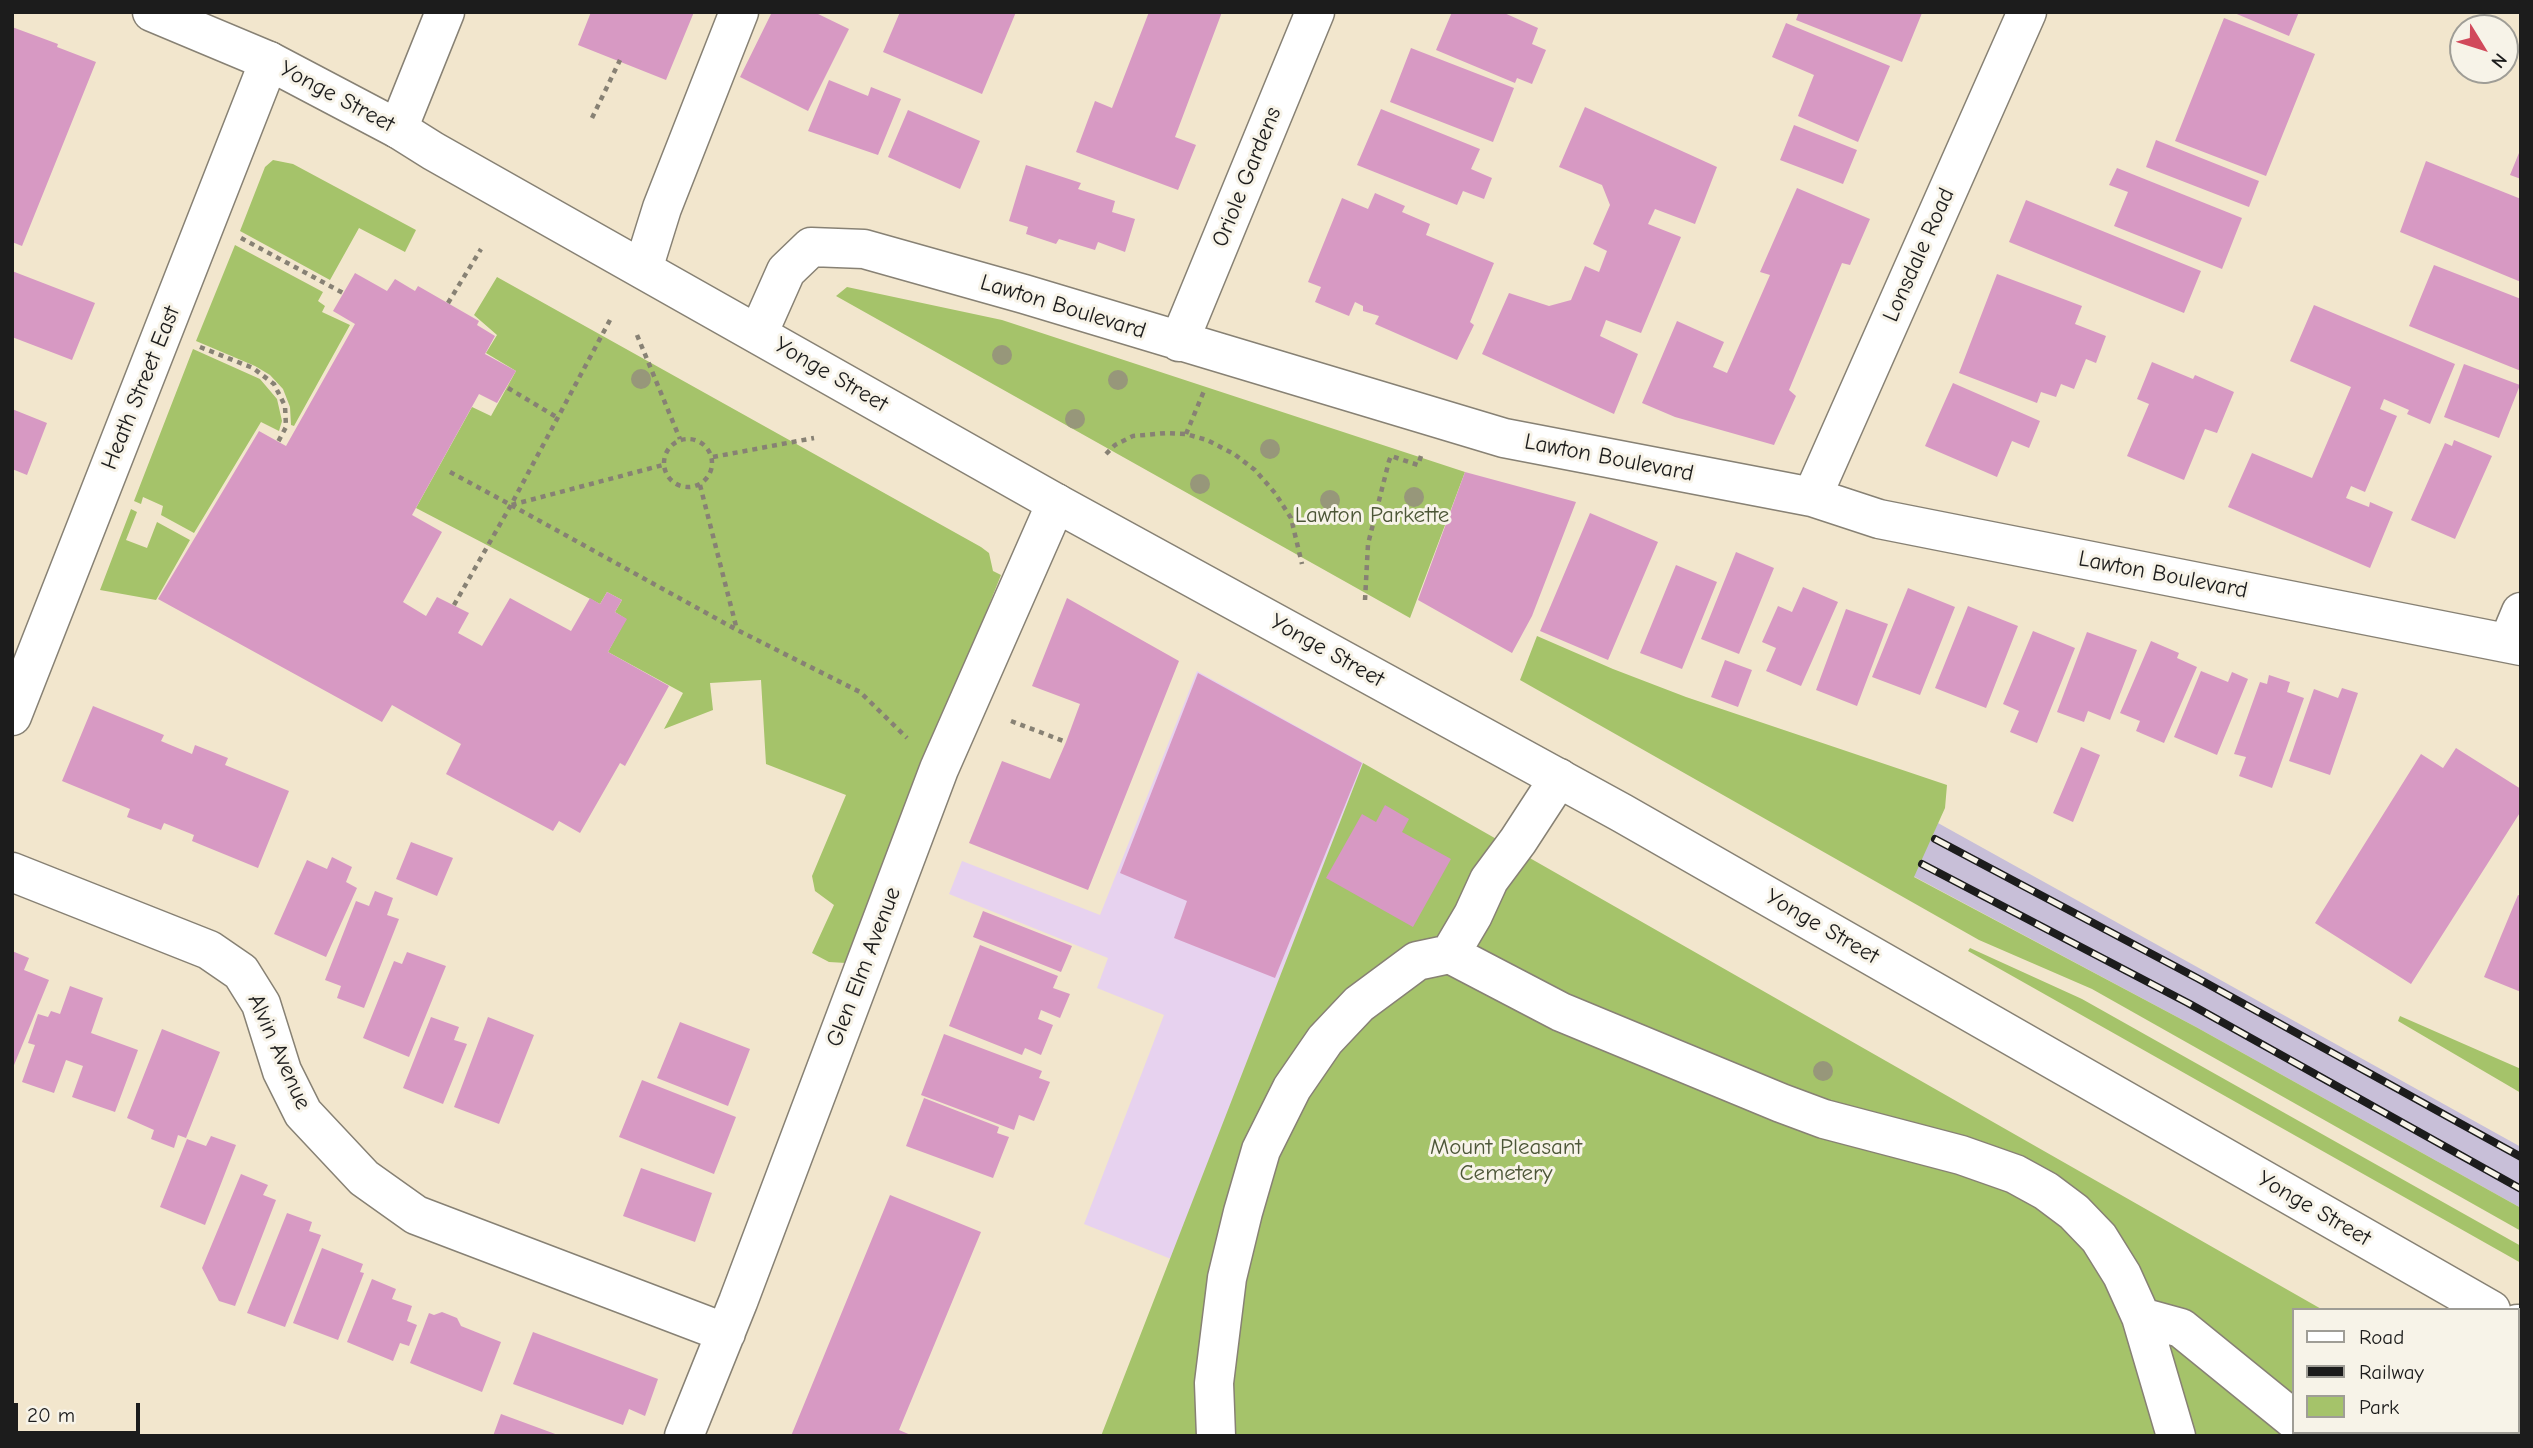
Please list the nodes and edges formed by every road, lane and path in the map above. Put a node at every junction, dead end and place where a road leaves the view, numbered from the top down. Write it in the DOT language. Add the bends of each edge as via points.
graph roads {
  1 [pos="152,12"];
  2 [pos="445,12"];
  3 [pos="739,12"];
  4 [pos="1315,12"];
  5 [pos="2027,12"];
  6 [pos="620,60"];
  7 [pos="269,61"];
  8 [pos="592,118"];
  9 [pos="398,129"];
  10 [pos="234,234"];
  11 [pos="481,249"];
  12 [pos="643,269"];
  13 [pos="343,293"];
  14 [pos="448,303"];
  15 [pos="610,320"];
  16 [pos="758,334"];
  17 [pos="637,335"];
  18 [pos="1179,342"];
  19 [pos="190,343"];
  20 [pos="1209,380"];
  21 [pos="508,388"];
  22 [pos="558,418"];
  23 [pos="1186,434"];
  24 [pos="814,438"];
  25 [pos="680,439"];
  26 [pos="278,442"];
  27 [pos="1106,454"];
  28 [pos="713,457"];
  29 [pos="663,465"];
  30 [pos="1419,465"];
  31 [pos="450,472"];
  32 [pos="700,485"];
  33 [pos="1812,497"];
  34 [pos="1056,503"];
  35 [pos="511,505"];
  36 [pos="1302,564"];
  37 [pos="1365,600"];
  38 [pos="454,606"];
  39 [pos="737,629"];
  40 [pos="2516,634"];
  41 [pos="12,716"];
  42 [pos="1011,721"];
  43 [pos="1066,742"];
  44 [pos="939,769"];
  45 [pos="1559,778"];
  46 [pos="12,872"];
  47 [pos="1450,954"];
  48 [pos="2487,1308"];
  49 [pos="2141,1317"];
  50 [pos="726,1333"];
  51 [pos="2292,1418"];
  52 [pos="684,1436"];
  53 [pos="1216,1436"];
  54 [pos="2176,1436"];
  1 -- 7 [label="street, Yonge Street"];
  2 -- 9 [label="street"];
  3 -- 12 [label="street" via="662,208"];
  4 -- 18 [label="street, Oriole Gardens"];
  5 -- 33 [label="street, Lonsdale Road"];
  6 -- 8 [label="path"];
  7 -- 9 [label="street, Yonge Street"];
  7 -- 41 [label="street, Heath Street East"];
  9 -- 12 [label="street, Yonge Street"];
  10 -- 13 [label="path"];
  11 -- 14 [label="path"];
  12 -- 16 [label="street, Yonge Street"];
  15 -- 22 [label="path"];
  16 -- 18 [label="street, Lawton Boulevard" via="786,271 811,247 864,249"];
  16 -- 34 [label="street, Yonge Street"];
  17 -- 25 [label="path"];
  18 -- 33 [label="street, Lawton Boulevard" via="1504,438"];
  19 -- 26 [label="path" via="253,369 274,384 285,406 286,427"];
  20 -- 23 [label="path"];
  21 -- 22 [label="path"];
  22 -- 35 [label="path"];
  23 -- 27 [label="path" via="1133,436"];
  23 -- 36 [label="path" via="1208,440 1255,470 1291,518"];
  24 -- 28 [label="path"];
  25 -- 28 [label="path" via="700,440"];
  25 -- 29 [label="path" via="667,450"];
  28 -- 32 [label="path" via="711,473"];
  29 -- 32 [label="path" via="670,480 684,488"];
  29 -- 35 [label="path"];
  30 -- 37 [label="path" via="1391,456 1389,461 1368,544"];
  31 -- 35 [label="path"];
  32 -- 39 [label="path"];
  33 -- 40 [label="street, Lawton Boulevard" via="1879,519"];
  34 -- 44 [label="street, Glen Elm Avenue"];
  34 -- 45 [label="street, Yonge Street"];
  35 -- 38 [label="path"];
  35 -- 39 [label="path"];
  39 -- 44 [label="path" via="860,692"];
  42 -- 43 [label="path"];
  44 -- 50 [label="street, Glen Elm Avenue"];
  45 -- 47 [label="street" via="1489,880"];
  45 -- 48 [label="street, Yonge Street"];
  46 -- 50 [label="street, Alvin Avenue" via="209,950 241,972 261,1004 282,1071 303,1113 364,1178 416,1215"];
  47 -- 49 [label="street" via="1561,1012 1781,1103 2015,1174 2074,1212 2099,1238"];
  47 -- 53 [label="street" via="1417,961 1359,1004 1325,1040 1292,1088 1261,1150 1225,1292 1214,1383"];
  49 -- 51 [label="street" via="2181,1328"];
  49 -- 54 [label="street"];
  50 -- 52 [label="street, Glen Elm Avenue"];
}
